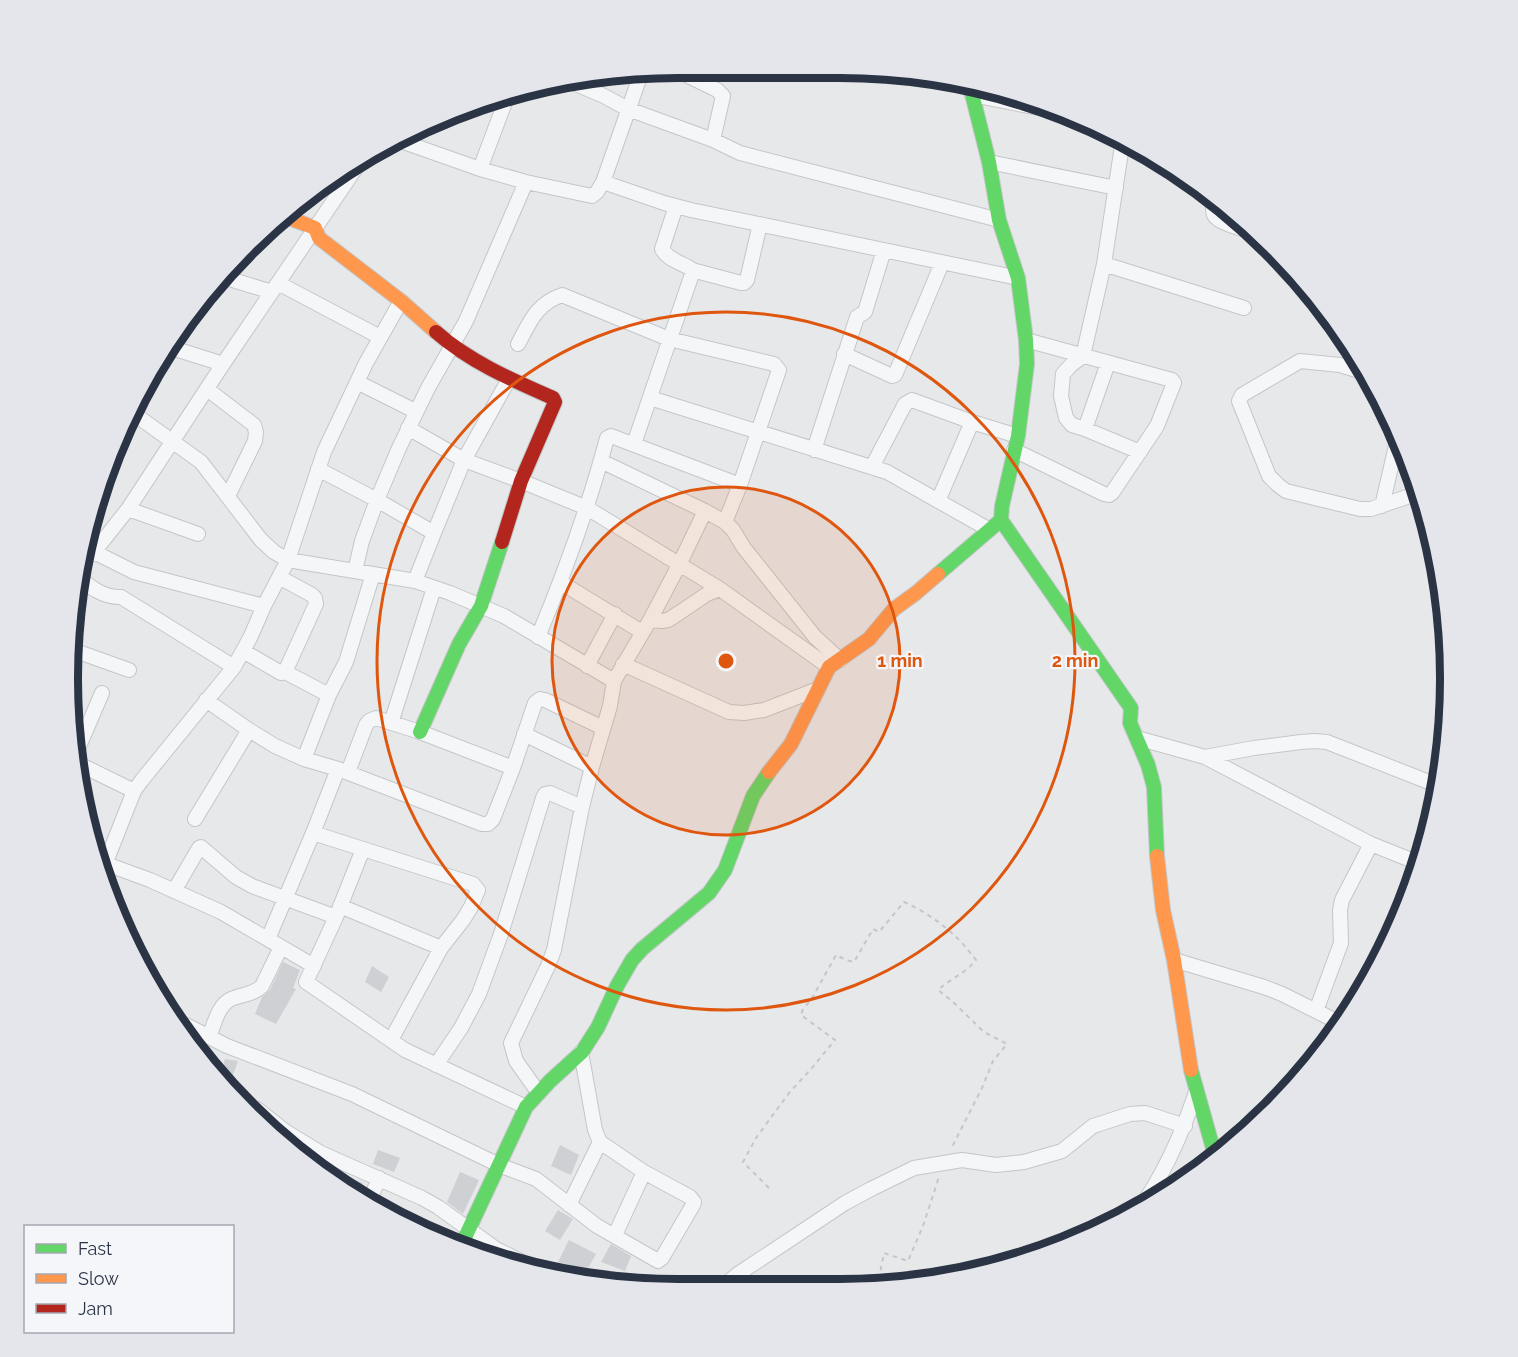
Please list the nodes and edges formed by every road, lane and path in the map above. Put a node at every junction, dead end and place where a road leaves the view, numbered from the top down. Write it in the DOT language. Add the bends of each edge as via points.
graph roads {
  1 [pos="692,78"];
  2 [pos="639,79"];
  3 [pos="581,86"];
  4 [pos="971,93"];
  5 [pos="504,104"];
  6 [pos="628,109"];
  7 [pos="713,140"];
  8 [pos="408,142"];
  9 [pos="1122,149"];
  10 [pos="989,162"];
  11 [pos="480,169"];
  12 [pos="351,175"];
  13 [pos="526,182"];
  14 [pos="603,183"];
  15 [pos="1116,188"];
  16 [pos="676,206"];
  17 [pos="1213,209"];
  18 [pos="292,219"];
  19 [pos="999,220"];
  20 [pos="760,224"];
  21 [pos="1233,225"];
  22 [pos="315,228"];
  23 [pos="884,250"];
  24 [pos="942,263"];
  25 [pos="1104,264"];
  26 [pos="692,270"];
  27 [pos="1018,278"];
  28 [pos="231,279"];
  29 [pos="275,287"];
  30 [pos="401,301"];
  31 [pos="1244,308"];
  32 [pos="380,337"];
  33 [pos="669,339"];
  34 [pos="1026,340"];
  35 [pos="518,344"];
  36 [pos="452,346"];
  37 [pos="176,349"];
  38 [pos="844,354"];
  39 [pos="1083,356"];
  40 [pos="1108,363"];
  41 [pos="224,364"];
  42 [pos="1354,369"];
  43 [pos="509,379"];
  44 [pos="357,382"];
  45 [pos="207,389"];
  46 [pos="650,398"];
  47 [pos="415,411"];
  48 [pos="138,417"];
  49 [pos="972,422"];
  50 [pos="408,428"];
  51 [pos="1085,429"];
  52 [pos="757,432"];
  53 [pos="172,442"];
  54 [pos="1016,443"];
  55 [pos="634,444"];
  56 [pos="814,450"];
  57 [pos="1395,451"];
  58 [pos="1140,452"];
  59 [pos="464,460"];
  60 [pos="601,461"];
  61 [pos="872,467"];
  62 [pos="318,469"];
  63 [pos="521,481"];
  64 [pos="740,485"];
  65 [pos="228,496"];
  66 [pos="1411,496"];
  67 [pos="376,500"];
  68 [pos="938,501"];
  69 [pos="1382,506"];
  70 [pos="128,508"];
  71 [pos="587,508"];
  72 [pos="705,511"];
  73 [pos="1001,520"];
  74 [pos="724,522"];
  75 [pos="988,529"];
  76 [pos="434,533"];
  77 [pos="198,534"];
  78 [pos="94,552"];
  79 [pos="92,554"];
  80 [pos="288,560"];
  81 [pos="679,565"];
  82 [pos="355,571"];
  83 [pos="373,574"];
  84 [pos="279,577"];
  85 [pos="415,581"];
  86 [pos="560,582"];
  87 [pos="86,584"];
  88 [pos="434,588"];
  89 [pos="720,589"];
  90 [pos="264,606"];
  91 [pos="481,606"];
  92 [pos="615,614"];
  93 [pos="646,626"];
  94 [pos="538,637"];
  95 [pos="243,651"];
  96 [pos="79,652"];
  97 [pos="834,663"];
  98 [pos="623,664"];
  99 [pos="587,666"];
  100 [pos="234,667"];
  101 [pos="129,670"];
  102 [pos="285,672"];
  103 [pos="614,681"];
  104 [pos="818,689"];
  105 [pos="102,693"];
  106 [pos="329,694"];
  107 [pos="206,700"];
  108 [pos="392,723"];
  109 [pos="603,728"];
  110 [pos="249,730"];
  111 [pos="420,732"];
  112 [pos="524,734"];
  113 [pos="1137,738"];
  114 [pos="81,741"];
  115 [pos="1205,757"];
  116 [pos="304,759"];
  117 [pos="85,767"];
  118 [pos="592,767"];
  119 [pos="513,768"];
  120 [pos="343,770"];
  121 [pos="1430,783"];
  122 [pos="134,791"];
  123 [pos="582,807"];
  124 [pos="195,819"];
  125 [pos="313,833"];
  126 [pos="1371,844"];
  127 [pos="363,849"];
  128 [pos="105,856"];
  129 [pos="1412,861"];
  130 [pos="109,867"];
  131 [pos="174,891"];
  132 [pos="285,899"];
  133 [pos="338,911"];
  134 [pos="268,939"];
  135 [pos="281,947"];
  136 [pos="441,948"];
  137 [pos="1174,960"];
  138 [pos="314,966"];
  139 [pos="1316,1011"];
  140 [pos="1333,1020"];
  141 [pos="189,1026"];
  142 [pos="208,1037"];
  143 [pos="391,1040"];
  144 [pos="581,1052"];
  145 [pos="436,1065"];
  146 [pos="538,1092"];
  147 [pos="1196,1092"];
  148 [pos="526,1107"];
  149 [pos="1185,1126"];
  150 [pos="282,1129"];
  151 [pos="600,1142"];
  152 [pos="1213,1148"];
  153 [pos="951,1150"];
  154 [pos="321,1153"];
  155 [pos="319,1159"];
  156 [pos="499,1165"];
  157 [pos="645,1172"];
  158 [pos="941,1172"];
  159 [pos="380,1178"];
  160 [pos="769,1188"];
  161 [pos="1150,1192"];
  162 [pos="372,1195"];
  163 [pos="569,1205"];
  164 [pos="468,1229"];
  165 [pos="615,1235"];
  166 [pos="464,1239"];
  167 [pos="500,1252"];
  168 [pos="880,1278"];
  169 [pos="732,1279"];
  1 -- 7 [label="street" via="723,96"];
  2 -- 6 [label="street"];
  3 -- 6 [label="street"];
  4 -- 10 [label="street"];
  5 -- 11 [label="street"];
  6 -- 7 [label="street"];
  6 -- 14 [label="street"];
  7 -- 19 [label="street" via="740,153"];
  8 -- 11 [label="street"];
  9 -- 15 [label="street"];
  10 -- 15 [label="street"];
  10 -- 19 [label="street"];
  11 -- 13 [label="street"];
  12 -- 22 [label="street"];
  13 -- 14 [label="street" via="592,196"];
  13 -- 36 [label="street"];
  14 -- 16 [label="street"];
  15 -- 25 [label="street"];
  16 -- 20 [label="street"];
  16 -- 26 [label="street" via="662,249"];
  17 -- 21 [label="street" via="1218,220"];
  18 -- 22 [label="street"];
  19 -- 27 [label="street"];
  20 -- 23 [label="street"];
  20 -- 26 [label="street" via="744,283"];
  22 -- 29 [label="street"];
  22 -- 30 [label="street" via="320,238"];
  23 -- 24 [label="street"];
  23 -- 38 [label="street" via="865,312 857,317"];
  24 -- 27 [label="street"];
  24 -- 38 [label="street" via="895,375"];
  25 -- 31 [label="street"];
  25 -- 39 [label="street"];
  26 -- 33 [label="street"];
  27 -- 34 [label="street"];
  28 -- 29 [label="street"];
  29 -- 32 [label="street"];
  29 -- 41 [label="street"];
  30 -- 32 [label="street"];
  30 -- 36 [label="street"];
  32 -- 44 [label="street"];
  33 -- 35 [label="street" via="562,295 539,308"];
  33 -- 46 [label="street"];
  33 -- 52 [label="street" via="774,364 779,370"];
  34 -- 39 [label="street"];
  34 -- 54 [label="street" via="1027,364"];
  36 -- 43 [label="street"];
  36 -- 47 [label="street"];
  37 -- 41 [label="street"];
  38 -- 56 [label="street"];
  39 -- 40 [label="street"];
  39 -- 51 [label="street" via="1063,374 1061,396 1066,418 1072,426"];
  40 -- 51 [label="street"];
  40 -- 58 [label="street" via="1174,383 1161,419"];
  41 -- 45 [label="street"];
  42 -- 69 [label="street" via="1300,361 1244,393 1239,401 1269,476 1278,485 1360,509"];
  43 -- 59 [label="street"];
  43 -- 63 [label="street" via="555,402"];
  44 -- 47 [label="street"];
  44 -- 62 [label="street"];
  45 -- 53 [label="street"];
  45 -- 65 [label="street" via="254,425 256,432"];
  46 -- 52 [label="street"];
  46 -- 55 [label="street"];
  47 -- 50 [label="street"];
  48 -- 53 [label="street"];
  49 -- 54 [label="street"];
  49 -- 61 [label="street" via="909,401"];
  49 -- 68 [label="street"];
  50 -- 59 [label="street"];
  50 -- 67 [label="street"];
  51 -- 58 [label="street"];
  52 -- 56 [label="street"];
  52 -- 64 [label="street"];
  53 -- 65 [label="street" via="201,462"];
  53 -- 70 [label="street"];
  54 -- 58 [label="street" via="1109,495"];
  54 -- 73 [label="street"];
  55 -- 60 [label="street" via="607,438"];
  55 -- 64 [label="street"];
  56 -- 61 [label="street"];
  57 -- 69 [label="street"];
  59 -- 63 [label="street"];
  59 -- 76 [label="street"];
  60 -- 71 [label="street"];
  60 -- 72 [label="street"];
  61 -- 68 [label="street"];
  62 -- 67 [label="street"];
  62 -- 80 [label="street"];
  63 -- 71 [label="street"];
  63 -- 91 [label="street"];
  64 -- 74 [label="street"];
  65 -- 80 [label="street" via="261,540"];
  66 -- 69 [label="street"];
  67 -- 76 [label="street"];
  67 -- 82 [label="street"];
  68 -- 75 [label="street"];
  70 -- 77 [label="street"];
  70 -- 78 [label="street"];
  71 -- 81 [label="street"];
  71 -- 86 [label="street"];
  72 -- 74 [label="street"];
  72 -- 81 [label="street"];
  73 -- 75 [label="street"];
  73 -- 113 [label="street" via="1131,708 1130,723"];
  74 -- 97 [label="street"];
  75 -- 97 [label="street" via="894,609 869,639"];
  76 -- 85 [label="street"];
  78 -- 79 [label="street"];
  78 -- 90 [label="street" via="134,572"];
  80 -- 82 [label="street"];
  80 -- 84 [label="street"];
  81 -- 89 [label="street"];
  81 -- 93 [label="street"];
  82 -- 83 [label="street"];
  83 -- 85 [label="street"];
  83 -- 106 [label="street" via="346,662"];
  84 -- 90 [label="street"];
  84 -- 102 [label="street" via="312,595 316,604"];
  85 -- 88 [label="street"];
  86 -- 92 [label="street"];
  86 -- 94 [label="street"];
  87 -- 100 [label="street" via="121,597"];
  88 -- 91 [label="street"];
  88 -- 108 [label="street"];
  89 -- 93 [label="street" via="668,620"];
  89 -- 97 [label="street"];
  90 -- 95 [label="street"];
  91 -- 94 [label="street"];
  91 -- 111 [label="street" via="459,644"];
  92 -- 93 [label="street"];
  92 -- 99 [label="street"];
  93 -- 98 [label="street"];
  94 -- 99 [label="street"];
  95 -- 100 [label="street"];
  95 -- 102 [label="street"];
  96 -- 101 [label="street"];
  97 -- 104 [label="street"];
  98 -- 103 [label="street"];
  98 -- 104 [label="street" via="729,712 764,710"];
  99 -- 103 [label="street"];
  100 -- 107 [label="street"];
  102 -- 106 [label="street"];
  103 -- 109 [label="street"];
  104 -- 144 [label="street" via="791,744 753,796 718,881 632,959"];
  105 -- 114 [label="street"];
  106 -- 116 [label="street"];
  107 -- 110 [label="street"];
  107 -- 122 [label="street"];
  108 -- 111 [label="street"];
  108 -- 120 [label="street" via="376,718 369,721"];
  109 -- 112 [label="street" via="540,699"];
  109 -- 118 [label="street"];
  110 -- 116 [label="street"];
  110 -- 124 [label="street"];
  111 -- 119 [label="street"];
  112 -- 118 [label="street"];
  112 -- 119 [label="street"];
  113 -- 115 [label="street"];
  113 -- 137 [label="street" via="1154,787 1157,868"];
  115 -- 121 [label="street" via="1308,741 1327,742"];
  115 -- 126 [label="street"];
  116 -- 120 [label="street"];
  117 -- 122 [label="street"];
  118 -- 123 [label="street"];
  119 -- 120 [label="street" via="488,824"];
  120 -- 125 [label="street"];
  122 -- 128 [label="street"];
  123 -- 145 [label="street" via="545,794 479,994"];
  123 -- 146 [label="street" via="554,950 511,1042 516,1061"];
  125 -- 127 [label="street"];
  125 -- 132 [label="street"];
  126 -- 129 [label="street"];
  126 -- 139 [label="street" via="1342,900 1341,943"];
  127 -- 133 [label="street"];
  127 -- 136 [label="street" via="476,887 464,920"];
  130 -- 131 [label="street"];
  131 -- 132 [label="street" via="201,847 236,877"];
  131 -- 134 [label="street"];
  132 -- 133 [label="street"];
  132 -- 134 [label="street"];
  133 -- 136 [label="street"];
  133 -- 138 [label="street"];
  134 -- 135 [label="street"];
  135 -- 138 [label="street"];
  135 -- 142 [label="street" via="262,986 224,1003"];
  136 -- 143 [label="street"];
  137 -- 139 [label="street" via="1264,987"];
  137 -- 147 [label="street"];
  138 -- 143 [label="street" via="308,985"];
  139 -- 140 [label="street"];
  141 -- 142 [label="street"];
  142 -- 156 [label="street" via="352,1094"];
  143 -- 145 [label="street"];
  144 -- 146 [label="street"];
  144 -- 151 [label="street"];
  145 -- 148 [label="street"];
  146 -- 148 [label="street"];
  147 -- 149 [label="street"];
  147 -- 152 [label="street"];
  148 -- 156 [label="street"];
  149 -- 161 [label="street"];
  149 -- 169 [label="street" via="1145,1113 1130,1114 1093,1126 1062,1151 1024,1162 996,1165 962,1161 914,1168 845,1203"];
  150 -- 154 [label="street"];
  151 -- 157 [label="street"];
  151 -- 163 [label="street"];
  153 -- 160 [label="path" via="993,1061 1006,1044 984,1032 938,990 976,960 951,933 904,902 879,932 873,929 854,962 836,955 803,1009 801,1015 835,1040 789,1093 742,1162"];
  154 -- 155 [label="street"];
  154 -- 159 [label="street"];
  156 -- 163 [label="street" via="536,1179"];
  156 -- 164 [label="street"];
  157 -- 165 [label="street"];
  157 -- 165 [label="street" via="690,1197 693,1205 658,1261"];
  158 -- 168 [label="path" via="908,1261 884,1253"];
  159 -- 162 [label="street"];
  159 -- 164 [label="street" via="430,1202"];
  163 -- 165 [label="street"];
  164 -- 166 [label="street"];
  164 -- 167 [label="street"];
}
